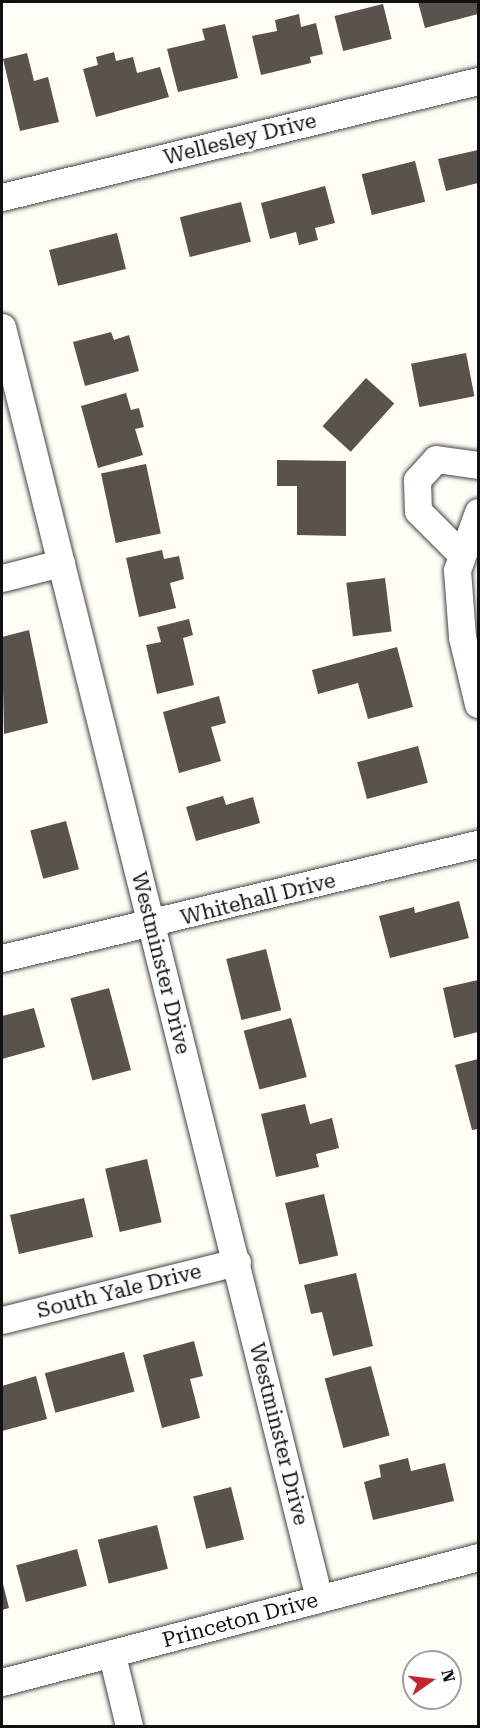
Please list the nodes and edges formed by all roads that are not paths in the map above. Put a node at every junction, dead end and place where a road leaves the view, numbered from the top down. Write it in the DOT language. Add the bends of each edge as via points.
graph roads {
  1 [pos="478,81"];
  2 [pos="2,197"];
  3 [pos="2,327"];
  4 [pos="478,465"];
  5 [pos="478,512"];
  6 [pos="462,555"];
  7 [pos="61,563"];
  8 [pos="2,578"];
  9 [pos="478,704"];
  10 [pos="478,844"];
  11 [pos="151,926"];
  12 [pos="2,958"];
  13 [pos="237,1262"];
  14 [pos="2,1320"];
  15 [pos="478,1557"];
  16 [pos="319,1598"];
  17 [pos="112,1655"];
  18 [pos="2,1682"];
  19 [pos="129,1726"];
  1 -- 2 [label="street, Wellesley Drive"];
  3 -- 7 [label="street, Westminster Drive"];
  4 -- 6 [label="street" via="436,459 417,480 418,511"];
  5 -- 6 [label="street"];
  6 -- 9 [label="street" via="457,570 462,637"];
  7 -- 8 [label="street"];
  7 -- 11 [label="street, Westminster Drive"];
  10 -- 11 [label="street, Whitehall Drive"];
  11 -- 12 [label="street, Whitehall Drive"];
  11 -- 13 [label="street, Westminster Drive"];
  13 -- 14 [label="street, South Yale Drive"];
  13 -- 16 [label="street, Westminster Drive"];
  15 -- 16 [label="street, Princeton Drive"];
  16 -- 17 [label="street, Princeton Drive"];
  17 -- 18 [label="street, Princeton Drive"];
  17 -- 19 [label="street"];
}
